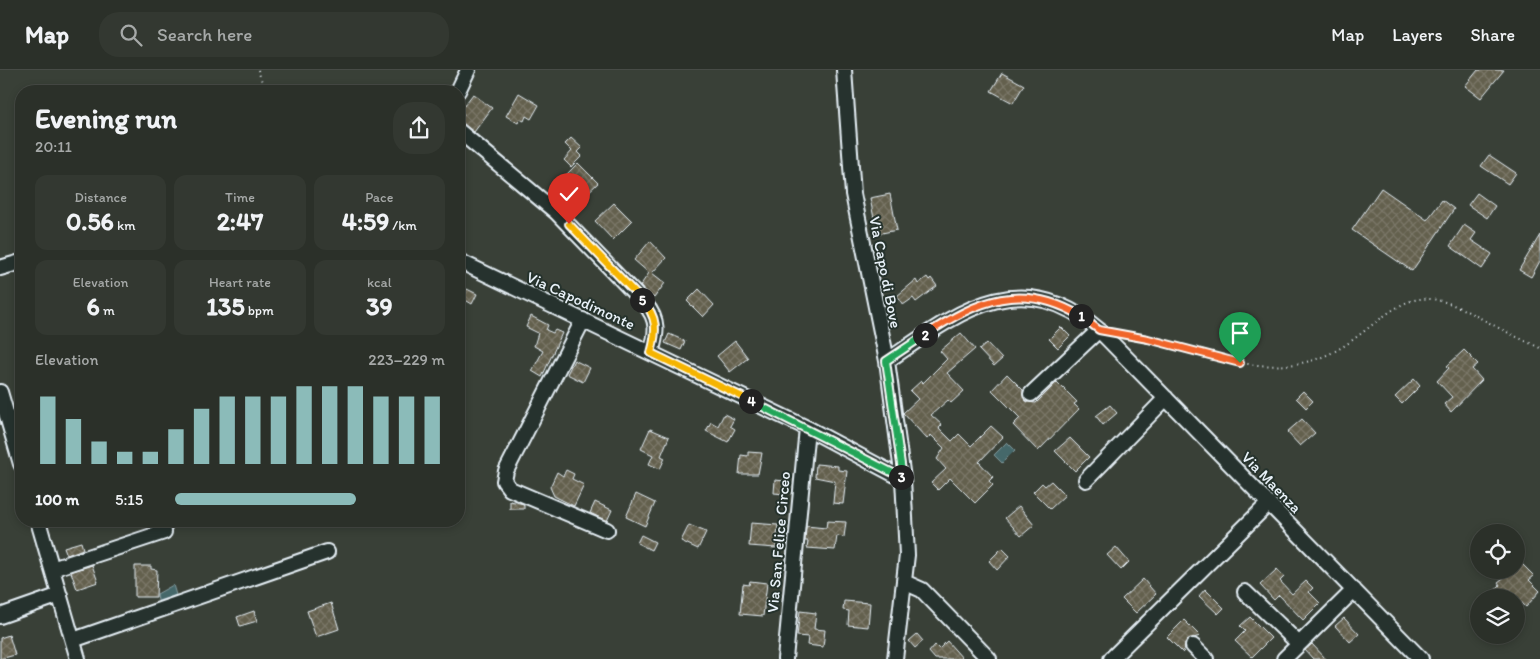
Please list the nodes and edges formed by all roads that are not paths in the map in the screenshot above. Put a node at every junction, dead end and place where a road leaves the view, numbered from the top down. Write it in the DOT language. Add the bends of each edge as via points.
graph roads {
  1 [pos="468,70"];
  2 [pos="844,70"];
  3 [pos="461,85"];
  4 [pos="465,136"];
  5 [pos="15,264"];
  6 [pos="465,264"];
  7 [pos="0,268"];
  8 [pos="583,320"];
  9 [pos="1099,330"];
  10 [pos="651,353"];
  11 [pos="886,361"];
  12 [pos="0,392"];
  13 [pos="1031,394"];
  14 [pos="1166,398"];
  15 [pos="807,428"];
  16 [pos="15,443"];
  17 [pos="903,478"];
  18 [pos="1086,480"];
  19 [pos="1269,504"];
  20 [pos="40,527"];
  21 [pos="607,530"];
  22 [pos="164,532"];
  23 [pos="327,552"];
  24 [pos="52,569"];
  25 [pos="904,582"];
  26 [pos="1354,590"];
  27 [pos="1245,592"];
  28 [pos="60,596"];
  29 [pos="0,616"];
  30 [pos="73,640"];
  31 [pos="1299,644"];
  32 [pos="1193,646"];
  33 [pos="78,659"];
  34 [pos="785,659"];
  35 [pos="895,659"];
  36 [pos="989,659"];
  37 [pos="1111,659"];
  38 [pos="1206,659"];
  39 [pos="1284,659"];
  40 [pos="1421,659"];
  1 -- 3 [label="street"];
  2 -- 11 [label="street, Via Capo di Bove" via="853,194"];
  4 -- 10 [label="street" via="556,212 645,304 656,324"];
  5 -- 7 [label="street"];
  6 -- 8 [label="street, Via Capodimonte"];
  8 -- 10 [label="street, Via Capodimonte"];
  8 -- 21 [label="street" via="506,471 504,481 510,488"];
  9 -- 11 [label="street, Via Maenza" via="1076,314 1051,303 1028,297 1003,297 955,316"];
  9 -- 13 [label="street"];
  9 -- 14 [label="street, Via Maenza"];
  10 -- 15 [label="street, Via Capodimonte"];
  11 -- 17 [label="street, Via Capo di Bove"];
  12 -- 16 [label="street"];
  14 -- 18 [label="street"];
  14 -- 19 [label="street, Via Maenza"];
  15 -- 17 [label="street, Via Capodimonte"];
  15 -- 34 [label="street, Via San Felice Circeo"];
  17 -- 25 [label="street, Via Capo di Bove" via="907,547"];
  19 -- 26 [label="street, Via Maenza"];
  19 -- 37 [label="street"];
  20 -- 24 [label="street"];
  22 -- 24 [label="street"];
  23 -- 30 [label="street"];
  24 -- 28 [label="street"];
  25 -- 35 [label="street, Via Capo di Bove"];
  25 -- 36 [label="street" via="922,590"];
  26 -- 31 [label="street"];
  26 -- 40 [label="street, Via Maenza"];
  27 -- 31 [label="street"];
  28 -- 29 [label="street"];
  28 -- 30 [label="street"];
  30 -- 33 [label="street"];
  31 -- 39 [label="street"];
  32 -- 38 [label="street"];
}
